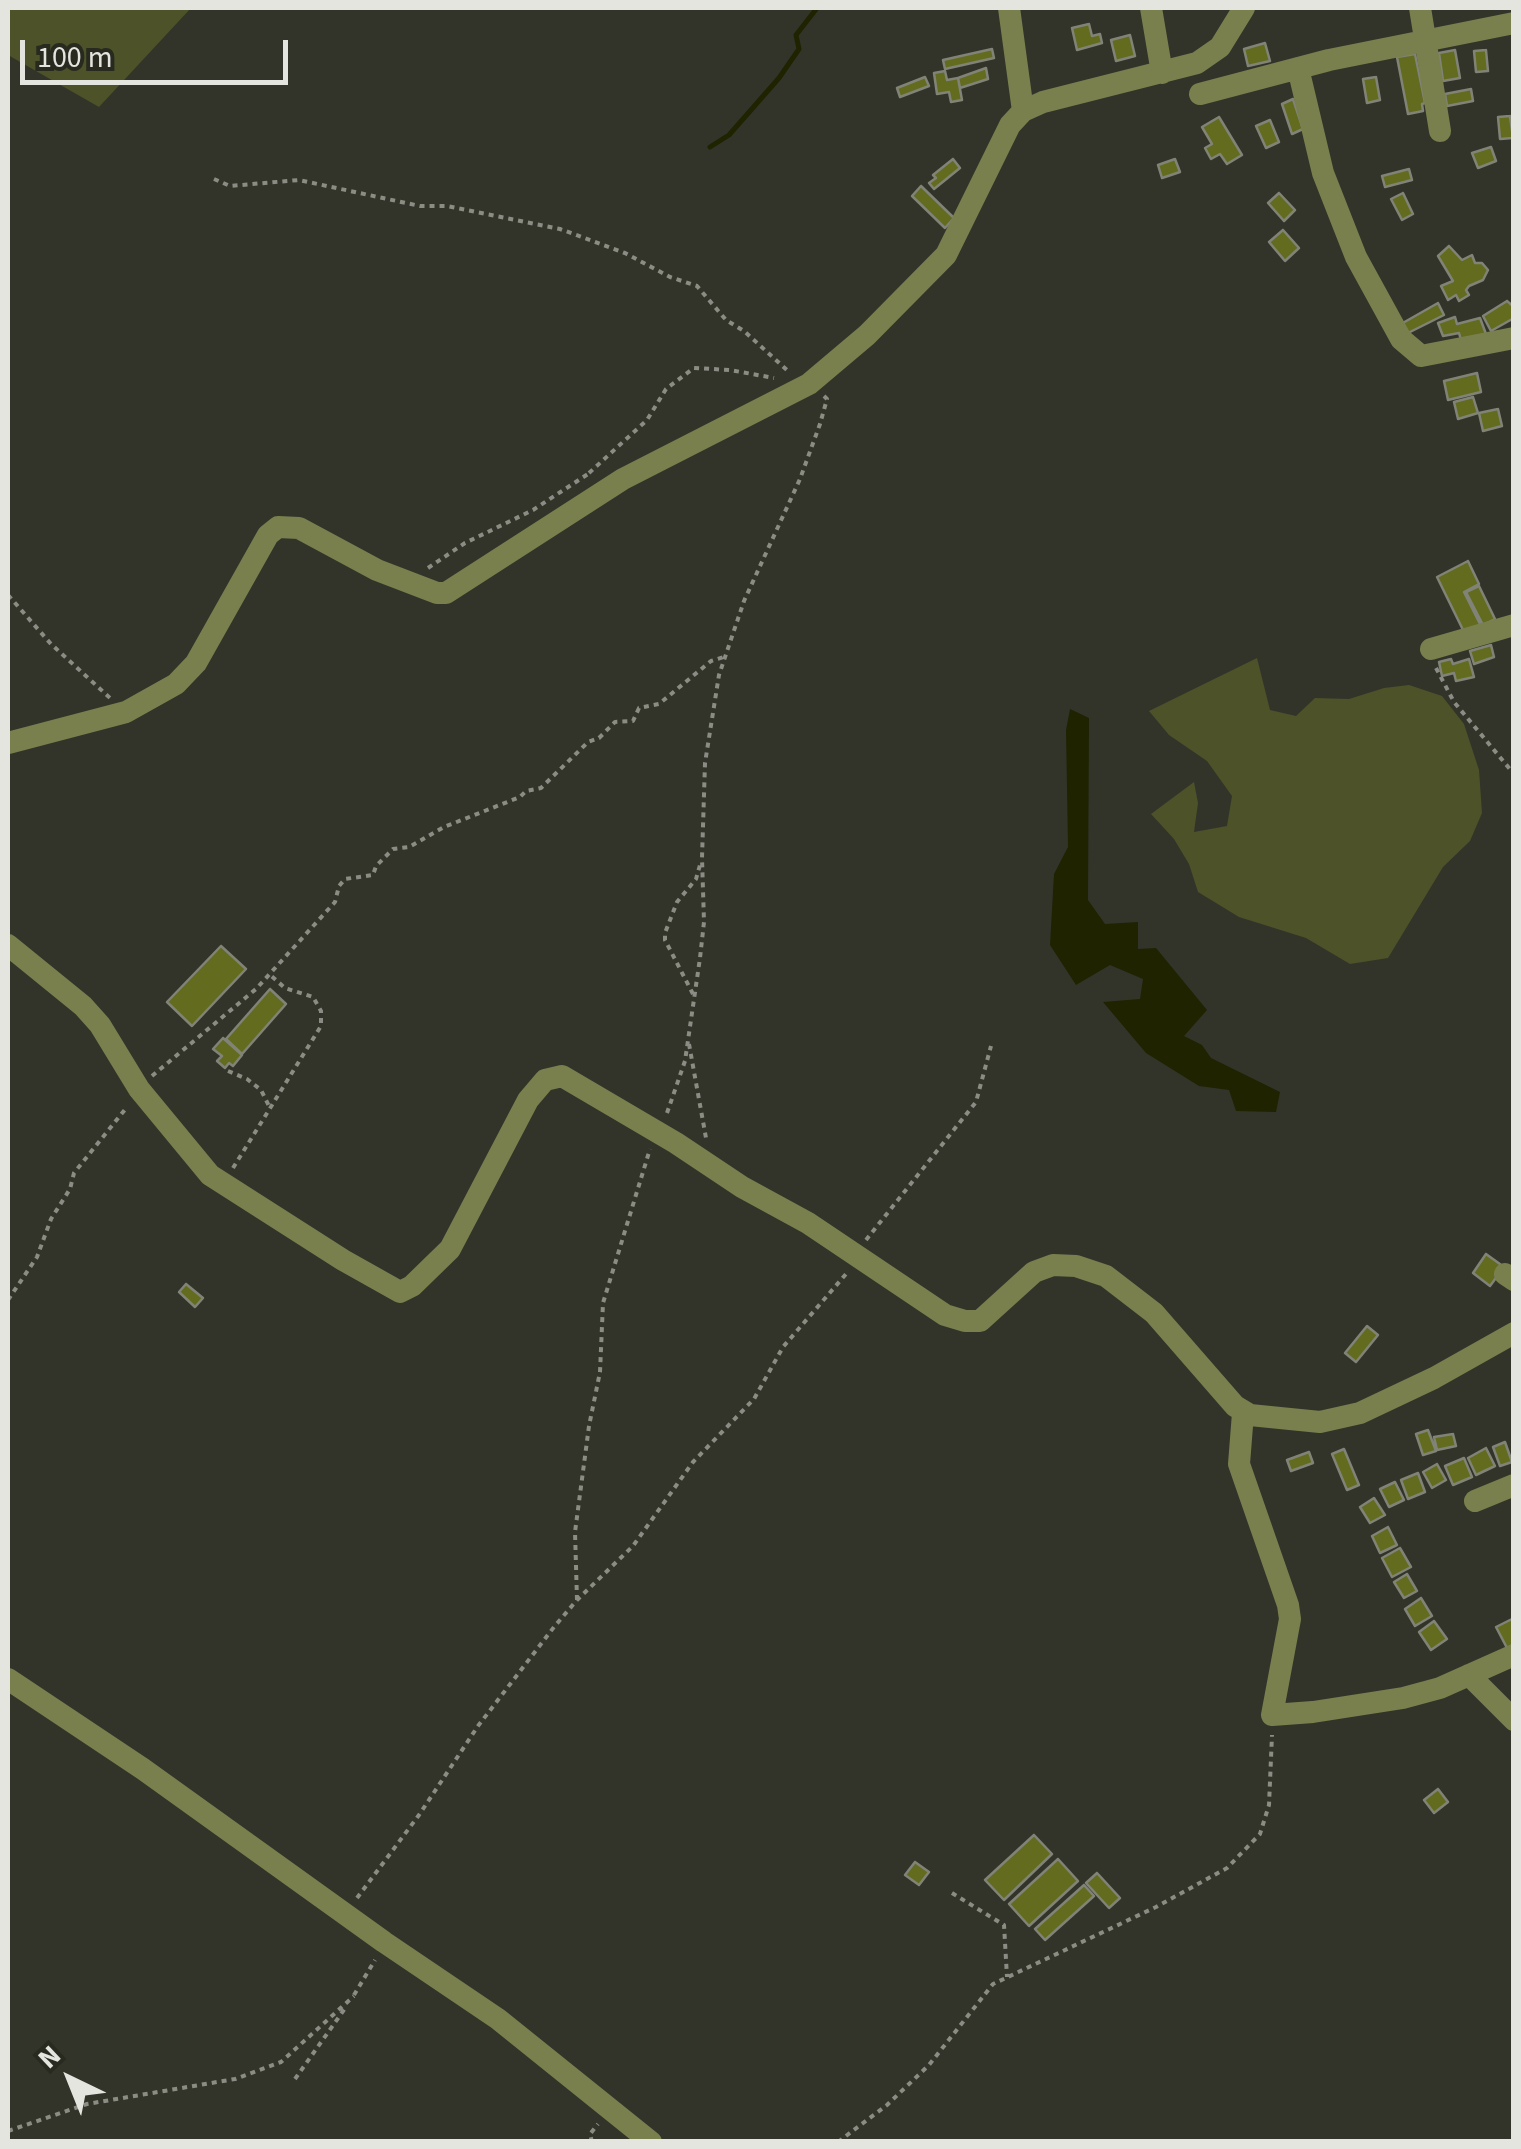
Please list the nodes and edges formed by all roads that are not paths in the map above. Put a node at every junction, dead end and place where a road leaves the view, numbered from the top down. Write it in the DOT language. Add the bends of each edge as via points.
graph roads {
  1 [pos="1008,8"];
  2 [pos="1152,8"];
  3 [pos="1244,8"];
  4 [pos="1420,8"];
  5 [pos="1514,23"];
  6 [pos="1425,39"];
  7 [pos="1298,68"];
  8 [pos="1162,73"];
  9 [pos="1200,94"];
  10 [pos="1023,110"];
  11 [pos="1440,131"];
  12 [pos="1514,338"];
  13 [pos="1514,625"];
  14 [pos="1431,649"];
  15 [pos="8,743"];
  16 [pos="8,944"];
  17 [pos="1514,1333"];
  18 [pos="1243,1413"];
  19 [pos="1514,1485"];
  20 [pos="1475,1501"];
  21 [pos="1514,1655"];
  22 [pos="1469,1675"];
  23 [pos="8,1679"];
  24 [pos="1514,1720"];
  25 [pos="651,2142"];
  1 -- 10 [label="street"];
  2 -- 8 [label="street"];
  3 -- 8 [label="street" via="1209,56"];
  4 -- 6 [label="street"];
  5 -- 6 [label="street"];
  6 -- 7 [label="street"];
  6 -- 11 [label="street"];
  7 -- 9 [label="street"];
  7 -- 12 [label="street" via="1323,173 1356,257 1401,338 1422,356"];
  8 -- 10 [label="street"];
  10 -- 15 [label="street" via="946,255 867,335 803,382 623,479 454,589 437,593 299,528 278,527 196,663 167,692 126,712"];
  13 -- 14 [label="street"];
  16 -- 18 [label="street" via="83,1006 139,1089 210,1175 402,1292 450,1249 528,1100 545,1080 568,1077 945,1315 973,1322 1034,1272 1064,1264 1088,1268 1139,1298"];
  17 -- 18 [label="street" via="1360,1413 1320,1422"];
  18 -- 22 [label="street" via="1239,1464 1290,1619 1272,1715 1404,1698"];
  19 -- 20 [label="street"];
  21 -- 22 [label="street"];
  22 -- 24 [label="street"];
  23 -- 25 [label="street" via="498,2019"];
}
